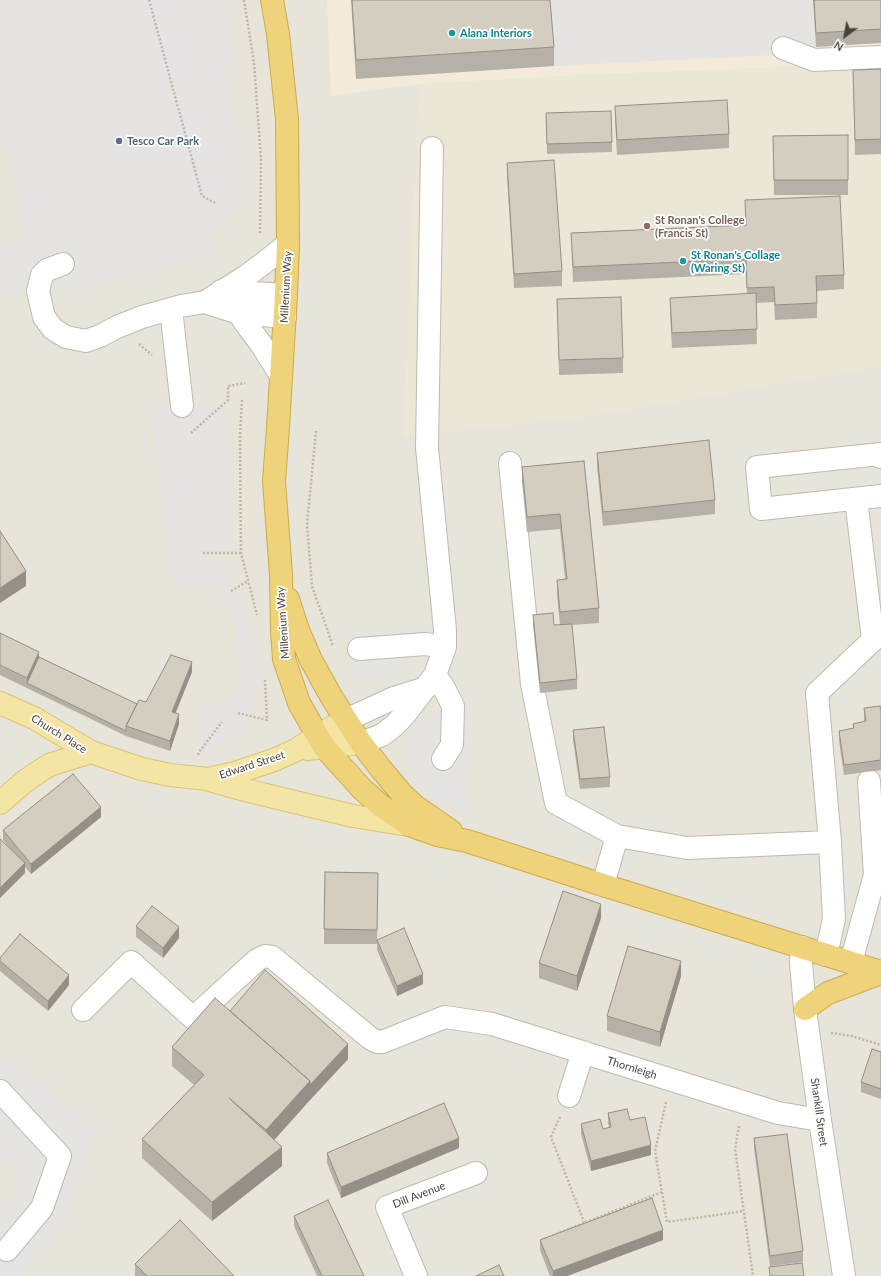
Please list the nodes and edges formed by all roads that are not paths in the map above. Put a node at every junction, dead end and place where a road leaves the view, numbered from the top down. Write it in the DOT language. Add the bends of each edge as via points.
graph roads {
  1 [pos="272,0"];
  2 [pos="783,48"];
  3 [pos="881,57"];
  4 [pos="432,148"];
  5 [pos="288,244"];
  6 [pos="63,264"];
  7 [pos="286,295"];
  8 [pos="213,297"];
  9 [pos="172,309"];
  10 [pos="239,312"];
  11 [pos="285,317"];
  12 [pos="281,376"];
  13 [pos="182,406"];
  14 [pos="881,457"];
  15 [pos="510,463"];
  16 [pos="881,496"];
  17 [pos="856,499"];
  18 [pos="280,575"];
  19 [pos="444,647"];
  20 [pos="359,649"];
  21 [pos="430,682"];
  22 [pos="0,703"];
  23 [pos="346,720"];
  24 [pos="321,742"];
  25 [pos="361,743"];
  26 [pos="91,752"];
  27 [pos="443,759"];
  28 [pos="208,779"];
  29 [pos="869,781"];
  30 [pos="0,803"];
  31 [pos="409,825"];
  32 [pos="618,836"];
  33 [pos="467,841"];
  34 [pos="830,842"];
  35 [pos="603,885"];
  36 [pos="802,947"];
  37 [pos="826,955"];
  38 [pos="850,962"];
  39 [pos="881,972"];
  40 [pos="804,1009"];
  41 [pos="83,1010"];
  42 [pos="582,1052"];
  43 [pos="0,1092"];
  44 [pos="569,1096"];
  45 [pos="820,1120"];
  46 [pos="476,1173"];
  47 [pos="7,1250"];
  48 [pos="416,1276"];
  49 [pos="844,1276"];
  1 -- 5 [label="highway, Millenium Way" via="287,119"];
  2 -- 3 [label="street" via="814,60"];
  4 -- 19 [label="street" via="427,448 445,630"];
  5 -- 7 [label="highway, Millenium Way"];
  5 -- 8 [label="street" via="266,262"];
  6 -- 9 [label="street" via="47,270 42,275 38,291 44,317 54,329 66,337 86,340 142,317"];
  7 -- 8 [label="street"];
  7 -- 11 [label="highway, Millenium Way"];
  8 -- 9 [label="street"];
  8 -- 10 [label="street"];
  9 -- 13 [label="street"];
  10 -- 11 [label="street"];
  10 -- 12 [label="street"];
  11 -- 12 [label="highway, Millenium Way"];
  12 -- 18 [label="highway, Millenium Way" via="274,481"];
  14 -- 17 [label="street" via="881,454 757,467 761,509"];
  15 -- 32 [label="street" via="532,684 556,803"];
  16 -- 17 [label="street"];
  17 -- 34 [label="street" via="874,640 817,693"];
  18 -- 23 [label="highway, Millenium Way" via="311,660"];
  18 -- 24 [label="highway, Millenium Way" via="284,659 299,703"];
  19 -- 20 [label="street" via="425,644"];
  19 -- 21 [label="street"];
  21 -- 23 [label="street"];
  21 -- 25 [label="street" via="395,725"];
  21 -- 27 [label="street" via="444,688 453,706 452,745"];
  22 -- 26 [label="main road, Church Place" via="34,718"];
  23 -- 24 [label="main road, Edward Street"];
  23 -- 25 [label="highway, Millenium Way"];
  24 -- 25 [label="main road, Edward Street"];
  24 -- 28 [label="main road, Edward Street" via="242,771"];
  24 -- 31 [label="highway, Millenium Way" via="362,789"];
  25 -- 33 [label="highway, Millenium Way" via="402,794 435,821"];
  26 -- 28 [label="main road, Edward Street" via="170,776"];
  26 -- 30 [label="main road, Church Place" via="49,765 25,781"];
  28 -- 31 [label="main road" via="353,816"];
  29 -- 38 [label="street" via="875,875"];
  31 -- 33 [label="highway, Millenium Way"];
  32 -- 34 [label="street" via="687,848"];
  32 -- 35 [label="street"];
  33 -- 35 [label="highway"];
  34 -- 37 [label="street" via="834,918"];
  35 -- 36 [label="highway"];
  36 -- 37 [label="highway"];
  36 -- 40 [label="street, Shankill Street"];
  37 -- 38 [label="highway"];
  38 -- 39 [label="highway"];
  39 -- 40 [label="highway" via="828,993"];
  40 -- 45 [label="street, Shankill Street"];
  41 -- 42 [label="street, Thornleigh" via="131,962 193,1018 257,960 265,956 272,957 377,1042 445,1017 492,1024"];
  42 -- 44 [label="street"];
  42 -- 45 [label="street, Thornleigh" via="778,1113"];
  43 -- 47 [label="street" via="60,1156 42,1208"];
  45 -- 49 [label="street, Shankill Street"];
  46 -- 48 [label="street, Dill Avenue" via="387,1207"];
}
